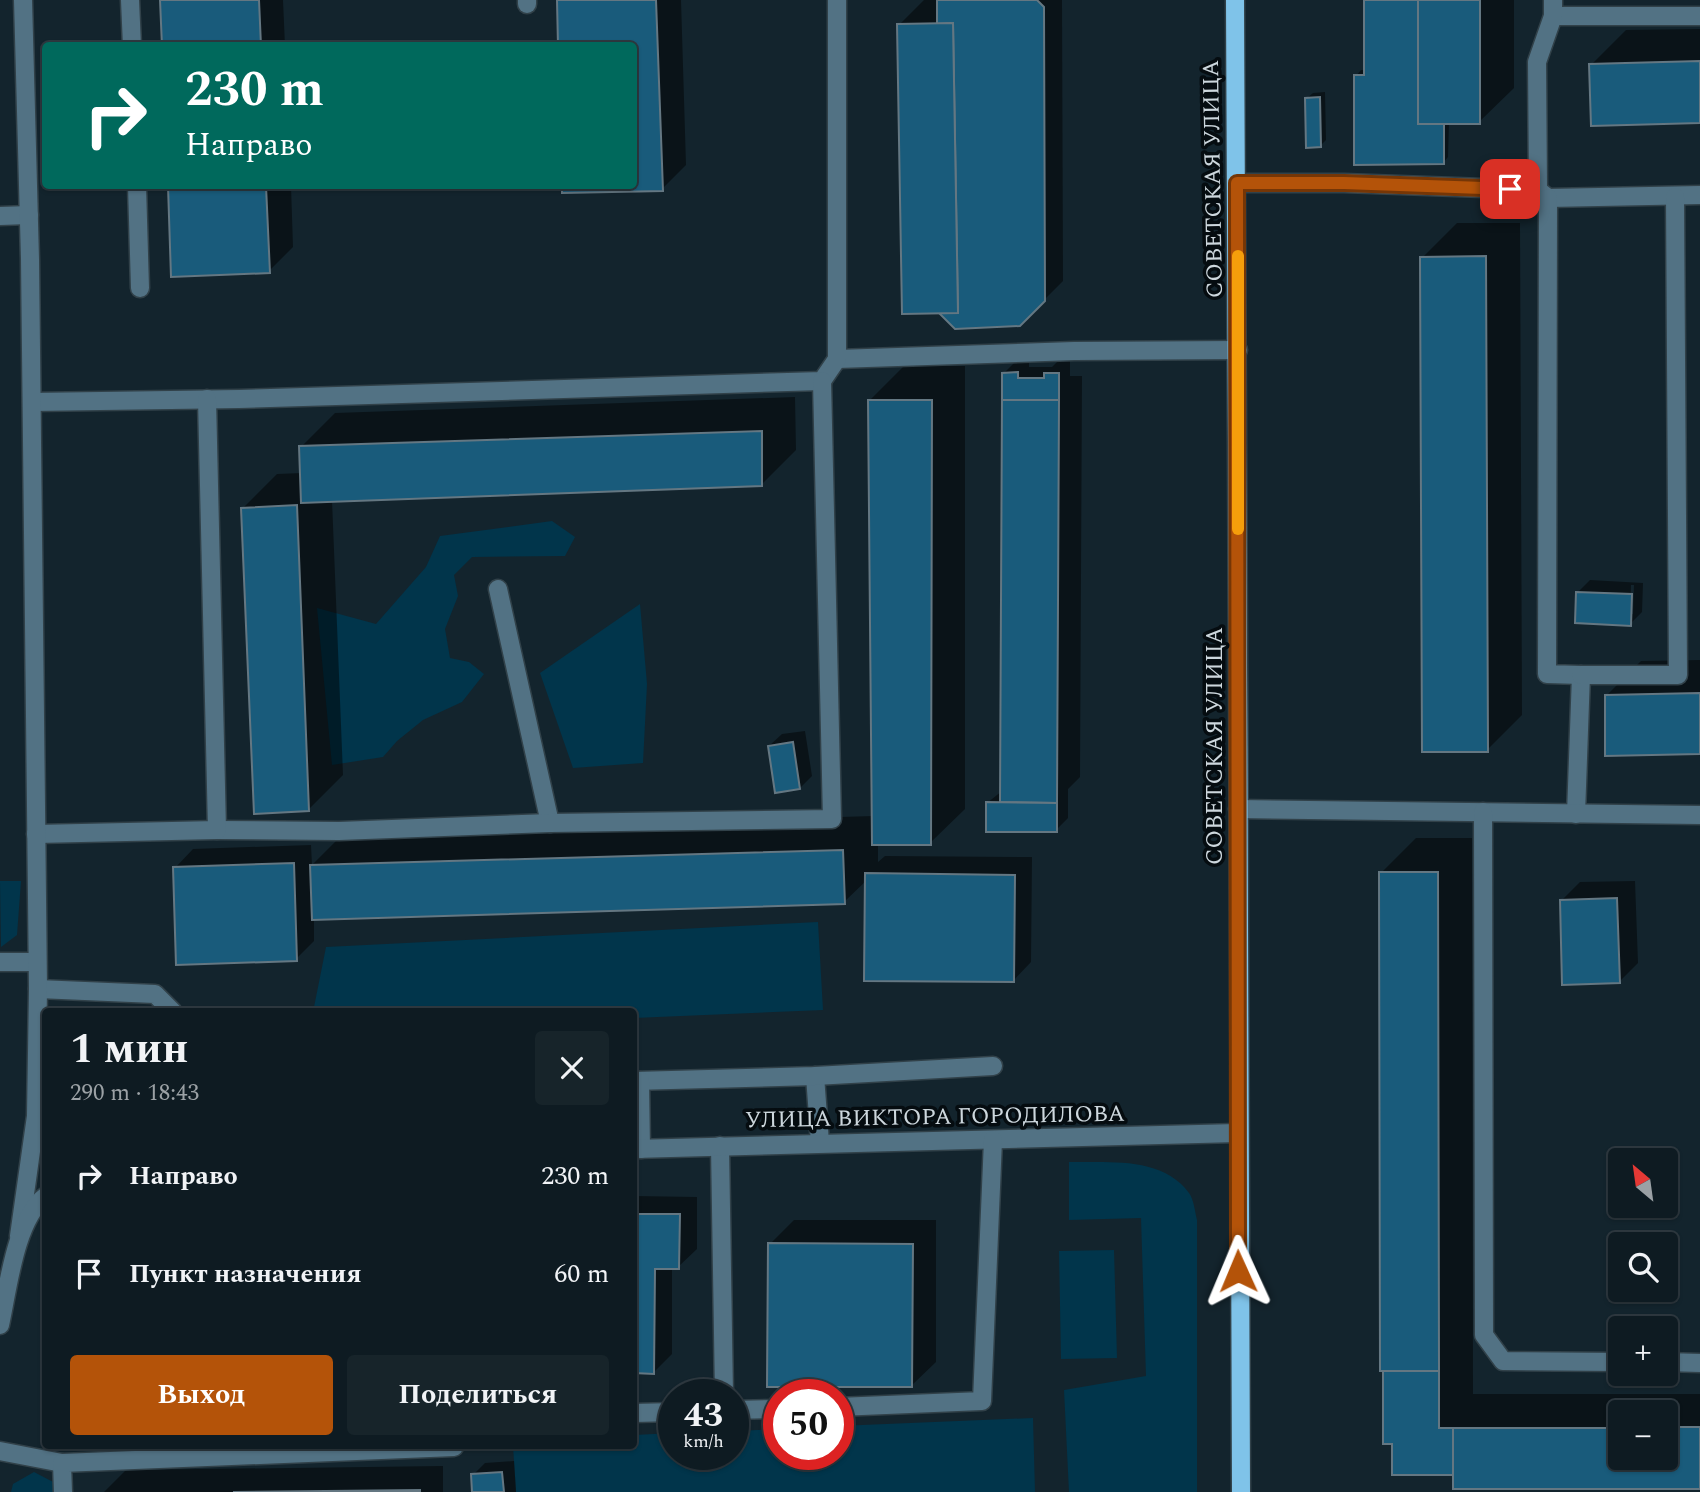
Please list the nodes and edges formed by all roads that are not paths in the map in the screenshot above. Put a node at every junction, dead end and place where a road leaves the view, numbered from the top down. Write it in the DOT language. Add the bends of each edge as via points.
graph roads {
  1 [pos="23,0"];
  2 [pos="130,0"];
  3 [pos="836,0"];
  4 [pos="1235,0"];
  5 [pos="1553,8"];
  6 [pos="1700,16"];
  7 [pos="132,42"];
  8 [pos="1237,183"];
  9 [pos="136,189"];
  10 [pos="1543,194"];
  11 [pos="1700,195"];
  12 [pos="1675,197"];
  13 [pos="29,215"];
  14 [pos="0,216"];
  15 [pos="140,288"];
  16 [pos="1238,350"];
  17 [pos="837,359"];
  18 [pos="822,381"];
  19 [pos="207,399"];
  20 [pos="32,402"];
  21 [pos="498,589"];
  22 [pos="1581,675"];
  23 [pos="1238,809"];
  24 [pos="1483,812"];
  25 [pos="1576,814"];
  26 [pos="1700,816"];
  27 [pos="550,823"];
  28 [pos="216,830"];
  29 [pos="36,834"];
  30 [pos="37,961"];
  31 [pos="0,962"];
  32 [pos="38,989"];
  33 [pos="169,1008"];
  34 [pos="993,1066"];
  35 [pos="816,1076"];
  36 [pos="637,1081"];
  37 [pos="1237,1133"];
  38 [pos="993,1140"];
  39 [pos="820,1143"];
  40 [pos="720,1146"];
  41 [pos="637,1149"];
  42 [pos="42,1199"];
  43 [pos="19,1236"];
  44 [pos="0,1325"];
  45 [pos="1608,1362"];
  46 [pos="1678,1362"];
  47 [pos="1700,1363"];
  48 [pos="724,1379"];
  49 [pos="854,1406"];
  50 [pos="658,1412"];
  51 [pos="637,1413"];
  52 [pos="405,1449"];
  53 [pos="0,1451"];
  54 [pos="62,1463"];
  55 [pos="63,1492"];
  56 [pos="1241,1492"];
  1 -- 13 [label="street"];
  2 -- 7 [label="street"];
  3 -- 17 [label="street"];
  4 -- 8 [label="main road, СОВЕТСКАЯ УЛИЦА"];
  5 -- 6 [label="street"];
  5 -- 10 [label="street" via="1537,62"];
  8 -- 10 [label="street" via="1344,183"];
  8 -- 16 [label="main road, СОВЕТСКАЯ УЛИЦА"];
  9 -- 15 [label="street"];
  10 -- 12 [label="street"];
  10 -- 22 [label="street" via="1547,674"];
  11 -- 12 [label="street"];
  12 -- 22 [label="street" via="1678,675"];
  13 -- 14 [label="street"];
  13 -- 20 [label="street"];
  16 -- 17 [label="street"];
  16 -- 23 [label="main road, СОВЕТСКАЯ УЛИЦА"];
  17 -- 18 [label="street"];
  18 -- 19 [label="street"];
  18 -- 27 [label="street" via="832,820"];
  19 -- 20 [label="street"];
  19 -- 28 [label="street"];
  20 -- 29 [label="street"];
  21 -- 27 [label="street"];
  22 -- 25 [label="street"];
  23 -- 24 [label="street"];
  23 -- 37 [label="main road, СОВЕТСКАЯ УЛИЦА"];
  24 -- 25 [label="street"];
  24 -- 45 [label="street" via="1485,1335 1503,1361"];
  25 -- 26 [label="street"];
  27 -- 28 [label="street" via="339,831"];
  28 -- 29 [label="street"];
  29 -- 30 [label="street"];
  30 -- 31 [label="street"];
  30 -- 32 [label="street"];
  32 -- 33 [label="street" via="155,993"];
  32 -- 43 [label="street" via="36,1116"];
  34 -- 35 [label="street"];
  35 -- 36 [label="street"];
  35 -- 39 [label="street"];
  36 -- 41 [label="street"];
  37 -- 38 [label="street, УЛИЦА ВИКТОРА ГОРОДИЛОВА"];
  37 -- 56 [label="main road, СОВЕТСКАЯ УЛИЦА"];
  38 -- 39 [label="street, УЛИЦА ВИКТОРА ГОРОДИЛОВА"];
  38 -- 49 [label="street" via="982,1401"];
  39 -- 40 [label="street, УЛИЦА ВИКТОРА ГОРОДИЛОВА"];
  40 -- 41 [label="street, УЛИЦА ВИКТОРА ГОРОДИЛОВА"];
  40 -- 48 [label="street"];
  42 -- 43 [label="street"];
  43 -- 44 [label="street"];
  46 -- 47 [label="street"];
  50 -- 51 [label="street"];
  52 -- 54 [label="street"];
  53 -- 54 [label="street"];
  54 -- 55 [label="street"];
}
